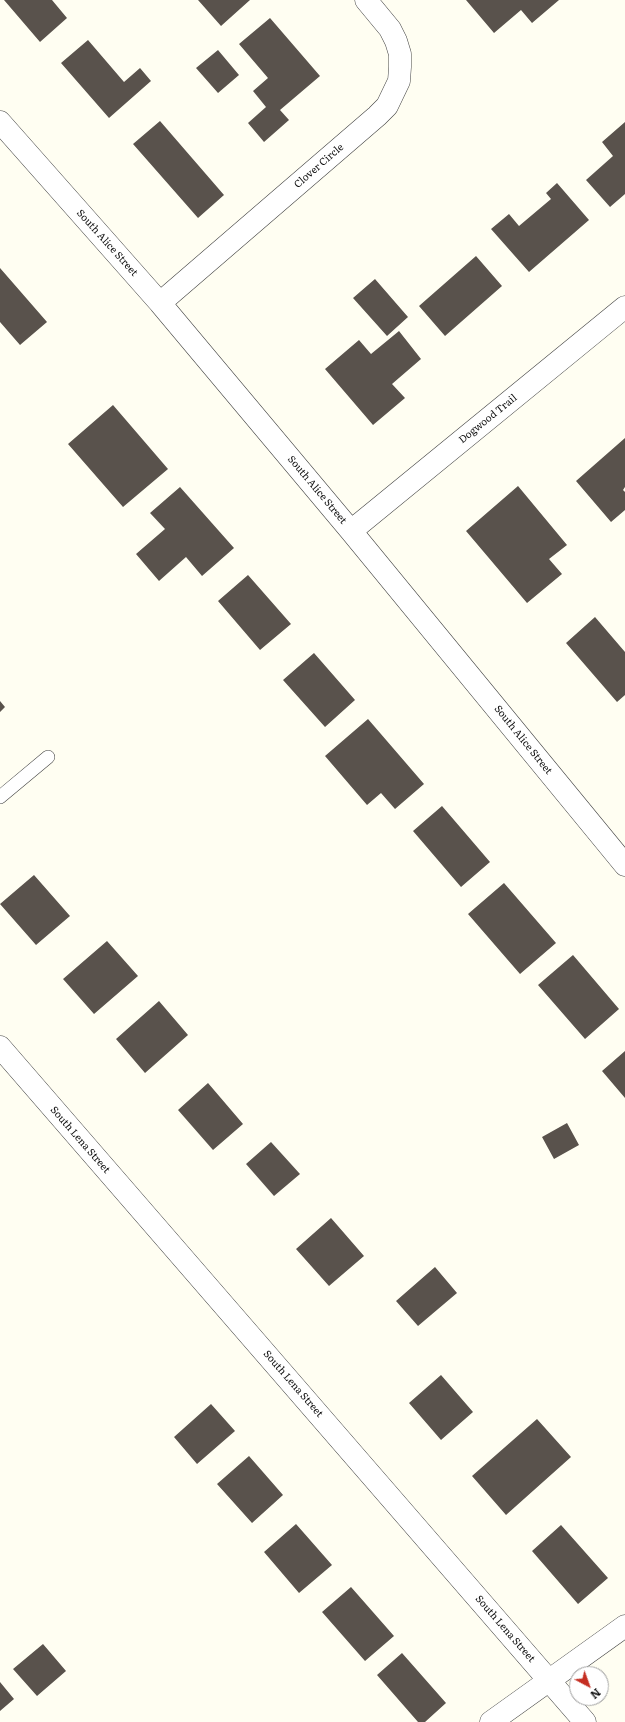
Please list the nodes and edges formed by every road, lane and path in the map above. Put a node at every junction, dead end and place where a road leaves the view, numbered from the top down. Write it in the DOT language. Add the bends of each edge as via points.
graph roads {
  1 [pos="366,0"];
  2 [pos="0,122"];
  3 [pos="160,303"];
  4 [pos="625,307"];
  5 [pos="351,531"];
  6 [pos="48,757"];
  7 [pos="0,797"];
  8 [pos="625,865"];
  9 [pos="0,1047"];
  10 [pos="625,1626"];
  11 [pos="550,1681"];
  12 [pos="491,1722"];
  13 [pos="585,1722"];
  1 -- 3 [label="street, Clover Circle" via="390,29 400,54 398,81 387,106"];
  2 -- 3 [label="street, South Alice Street"];
  3 -- 5 [label="street, South Alice Street"];
  4 -- 5 [label="street, Dogwood Trail"];
  5 -- 8 [label="street, South Alice Street"];
  6 -- 7 [label="lane"];
  9 -- 11 [label="street, South Lena Street"];
  10 -- 11 [label="street"];
  11 -- 12 [label="street"];
  11 -- 13 [label="street, South Lena Street"];
}
